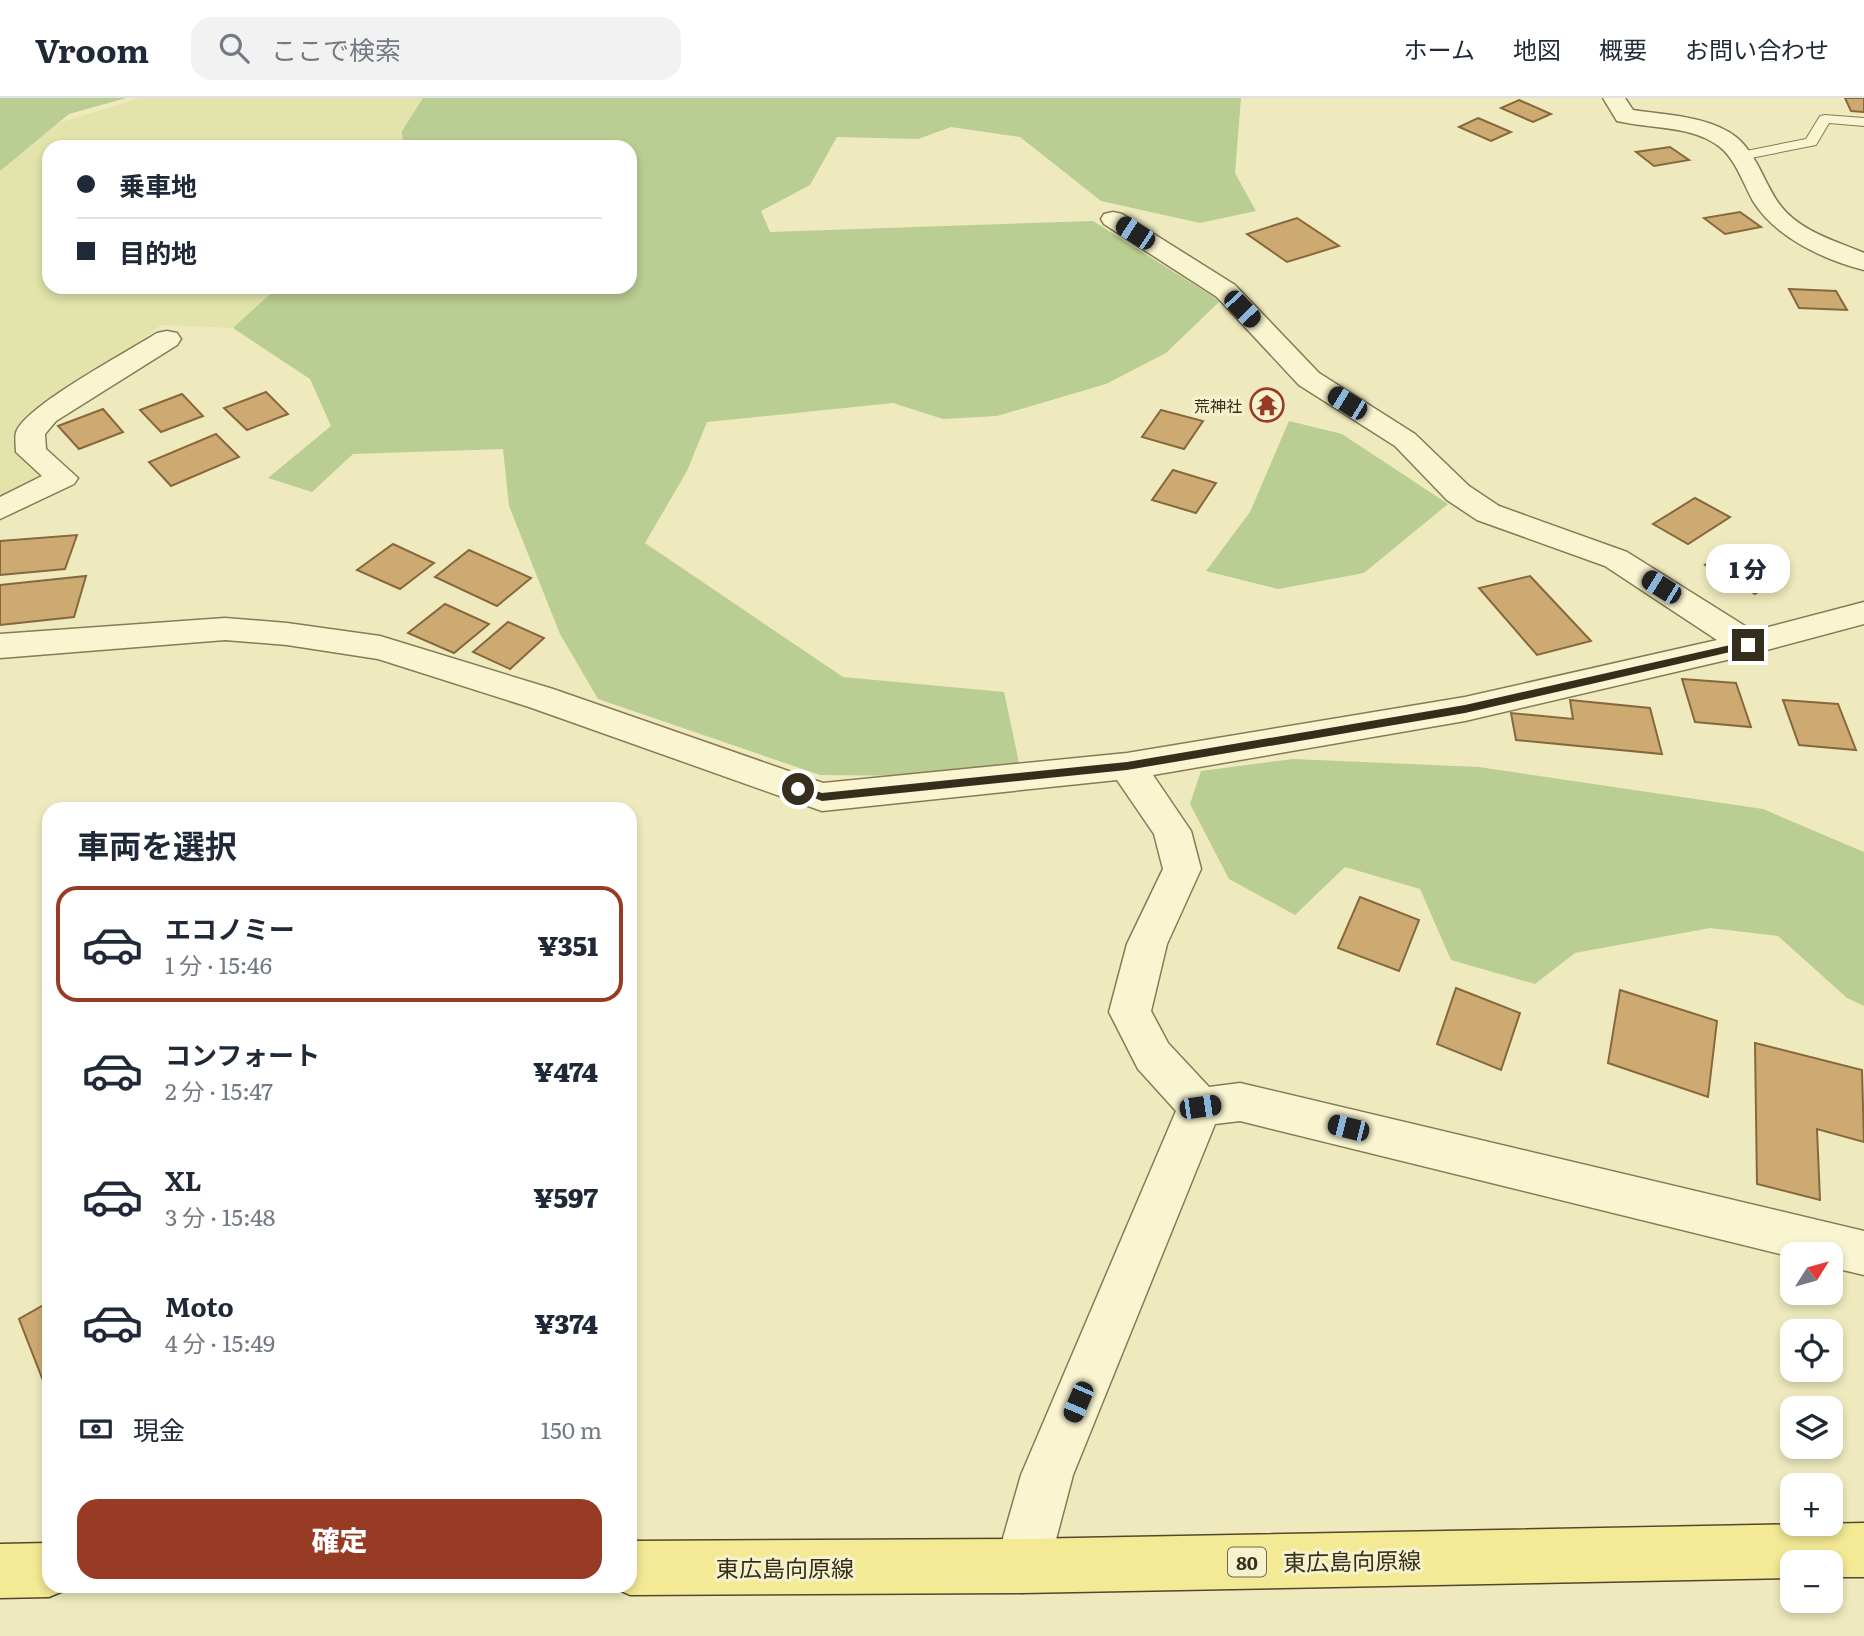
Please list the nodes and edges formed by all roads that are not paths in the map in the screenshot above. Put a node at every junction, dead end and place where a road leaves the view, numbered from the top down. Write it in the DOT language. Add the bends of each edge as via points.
graph roads {
  1 [pos="1614,98"];
  2 [pos="1864,122"];
  3 [pos="1741,156"];
  4 [pos="1113,219"];
  5 [pos="1864,262"];
  6 [pos="167,339"];
  7 [pos="0,509"];
  8 [pos="1864,613"];
  9 [pos="1748,645"];
  10 [pos="0,646"];
  11 [pos="1127,766"];
  12 [pos="1200,1107"];
  13 [pos="1864,1253"];
  14 [pos="1864,1550"];
  15 [pos="1023,1566"];
  16 [pos="637,1568"];
  17 [pos="42,1570"];
  18 [pos="0,1571"];
  1 -- 3 [label="street" via="1625,116 1703,130 1727,141"];
  2 -- 3 [label="lane" via="1825,119 1811,142"];
  3 -- 5 [label="street" via="1779,218"];
  4 -- 9 [label="street" via="1226,291 1309,379 1405,440 1458,492 1488,513 1616,559"];
  6 -- 7 [label="street" via="46,415 30,433 31,452 63,478"];
  8 -- 9 [label="street"];
  9 -- 11 [label="street" via="1465,709"];
  10 -- 11 [label="street" via="225,629 380,648 541,698 822,797"];
  11 -- 12 [label="street" via="1172,831 1182,869 1147,944 1130,1012 1153,1056"];
  12 -- 13 [label="street" via="1240,1102"];
  12 -- 15 [label="street" via="1047,1475"];
  14 -- 15 [label="main road, 東広島向原線 / 80"];
  15 -- 16 [label="main road, 東広島向原線 / 80"];
  17 -- 18 [label="main road"];
}
